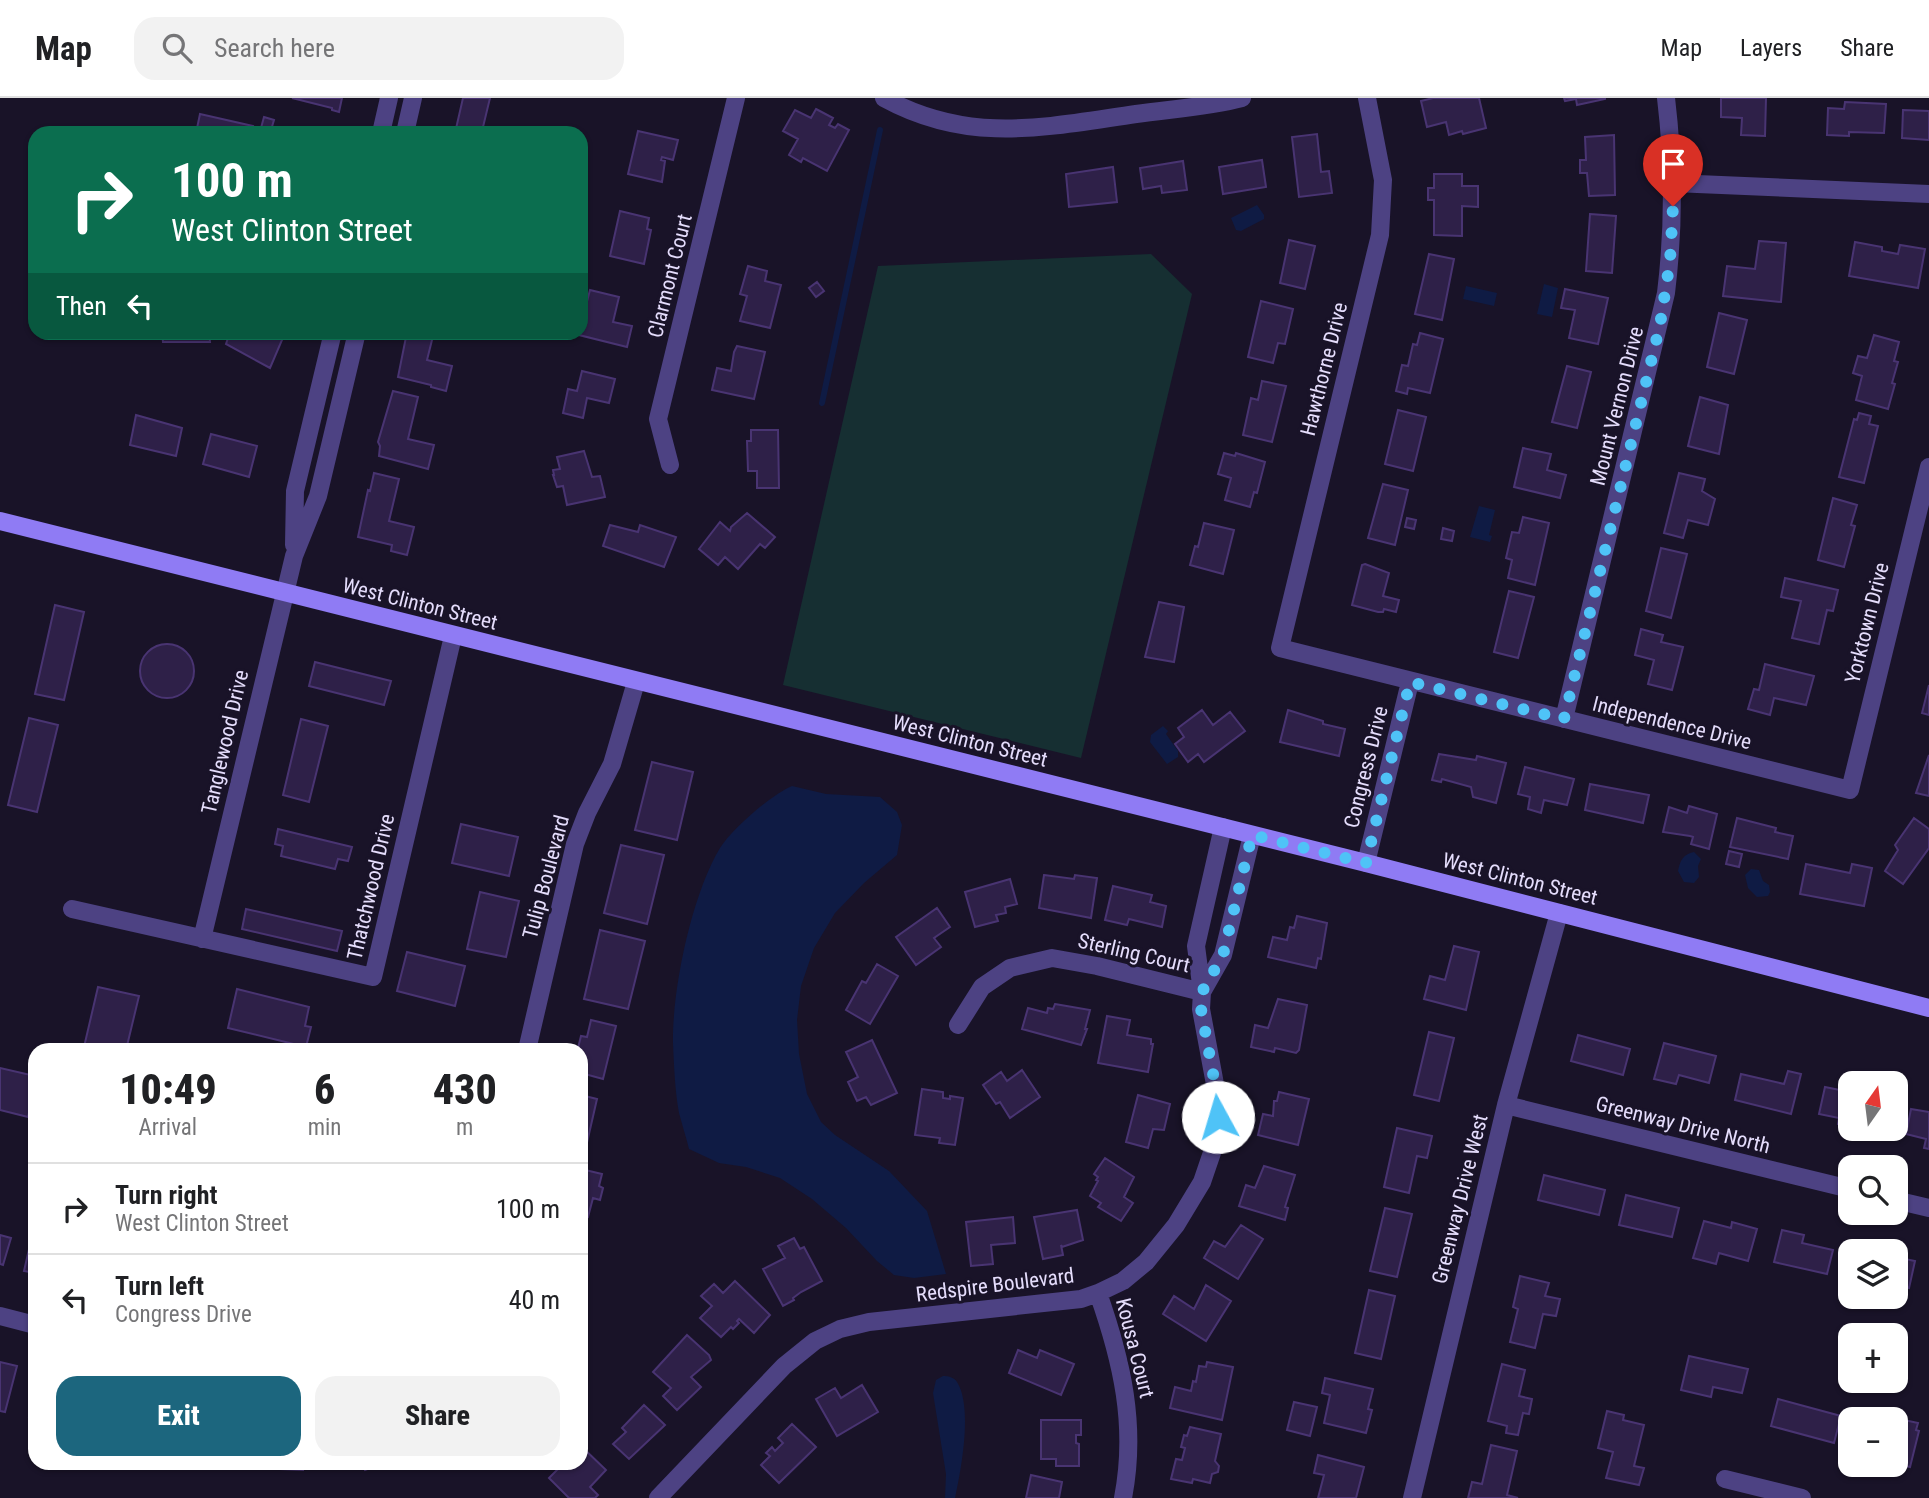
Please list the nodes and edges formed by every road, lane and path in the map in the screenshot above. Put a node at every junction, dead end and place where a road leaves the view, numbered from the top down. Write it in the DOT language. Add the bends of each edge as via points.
graph roads {
  1 [pos="389,98"];
  2 [pos="414,98"];
  3 [pos="736,98"];
  4 [pos="884,98"];
  5 [pos="1242,98"];
  6 [pos="1367,98"];
  7 [pos="1666,98"];
  8 [pos="383,126"];
  9 [pos="407,126"];
  10 [pos="1674,183"];
  11 [pos="1929,194"];
  12 [pos="331,340"];
  13 [pos="355,340"];
  14 [pos="670,465"];
  15 [pos="1929,467"];
  16 [pos="0,521"];
  17 [pos="293,556"];
  18 [pos="284,593"];
  19 [pos="453,636"];
  20 [pos="1280,648"];
  21 [pos="636,681"];
  22 [pos="1410,682"];
  23 [pos="1564,719"];
  24 [pos="1850,790"];
  25 [pos="1223,827"];
  26 [pos="1252,835"];
  27 [pos="1366,863"];
  28 [pos="72,909"];
  29 [pos="1559,913"];
  30 [pos="202,939"];
  31 [pos="1202,992"];
  32 [pos="1929,1007"];
  33 [pos="958,1025"];
  34 [pos="529,1043"];
  35 [pos="1506,1105"];
  36 [pos="1838,1186"];
  37 [pos="1908,1203"];
  38 [pos="1929,1208"];
  39 [pos="1098,1293"];
  40 [pos="0,1316"];
  41 [pos="28,1323"];
  42 [pos="1725,1479"];
  43 [pos="658,1498"];
  44 [pos="1123,1498"];
  45 [pos="1412,1498"];
  46 [pos="1802,1498"];
  1 -- 8 [label="street"];
  2 -- 9 [label="street"];
  3 -- 14 [label="street, Clarmont Court" via="659,419"];
  4 -- 5 [label="street" via="960,126 996,130"];
  6 -- 20 [label="street, Hawthorne Drive" via="1382,180 1380,235"];
  7 -- 10 [label="street, Mount Vernon Drive"];
  10 -- 11 [label="street"];
  10 -- 23 [label="street, Mount Vernon Drive" via="1670,261 1660,325"];
  12 -- 17 [label="street, Tanglewood Drive" via="295,491"];
  13 -- 17 [label="street, Tanglewood Drive" via="318,496"];
  15 -- 24 [label="street, Yorktown Drive"];
  16 -- 18 [label="street, West Clinton Street"];
  17 -- 18 [label="street, Tanglewood Drive"];
  18 -- 19 [label="street, West Clinton Street"];
  18 -- 30 [label="street, Tanglewood Drive"];
  19 -- 21 [label="street, West Clinton Street"];
  19 -- 30 [label="street, Thatchwood Drive" via="373,978"];
  20 -- 22 [label="street, Independence Drive"];
  21 -- 25 [label="street, West Clinton Street"];
  21 -- 34 [label="street, Tulip Boulevard" via="612,764 575,844"];
  22 -- 23 [label="street, Independence Drive"];
  22 -- 27 [label="street, Congress Drive"];
  23 -- 24 [label="street, Independence Drive"];
  25 -- 26 [label="street, West Clinton Street"];
  25 -- 31 [label="street, Redspire Boulevard" via="1196,946"];
  26 -- 27 [label="street, West Clinton Street"];
  26 -- 31 [label="street" via="1223,955"];
  27 -- 29 [label="street, West Clinton Street"];
  28 -- 30 [label="street"];
  29 -- 32 [label="street, West Clinton Street"];
  29 -- 35 [label="street, Greenway Drive West"];
  31 -- 33 [label="street, Sterling Court" via="1052,958 1010,968 982,987"];
  31 -- 39 [label="street, Redspire Boulevard" via="1217,1095 1217,1138 1210,1161 1176,1225 1146,1262"];
  35 -- 36 [label="street, Greenway Drive North"];
  35 -- 45 [label="street, Greenway Drive West"];
  37 -- 38 [label="street"];
  39 -- 43 [label="street, Redspire Boulevard" via="1081,1299 839,1329 784,1366"];
  39 -- 44 [label="street, Kousa Court" via="1128,1405"];
  40 -- 41 [label="street"];
  42 -- 46 [label="street"];
}
